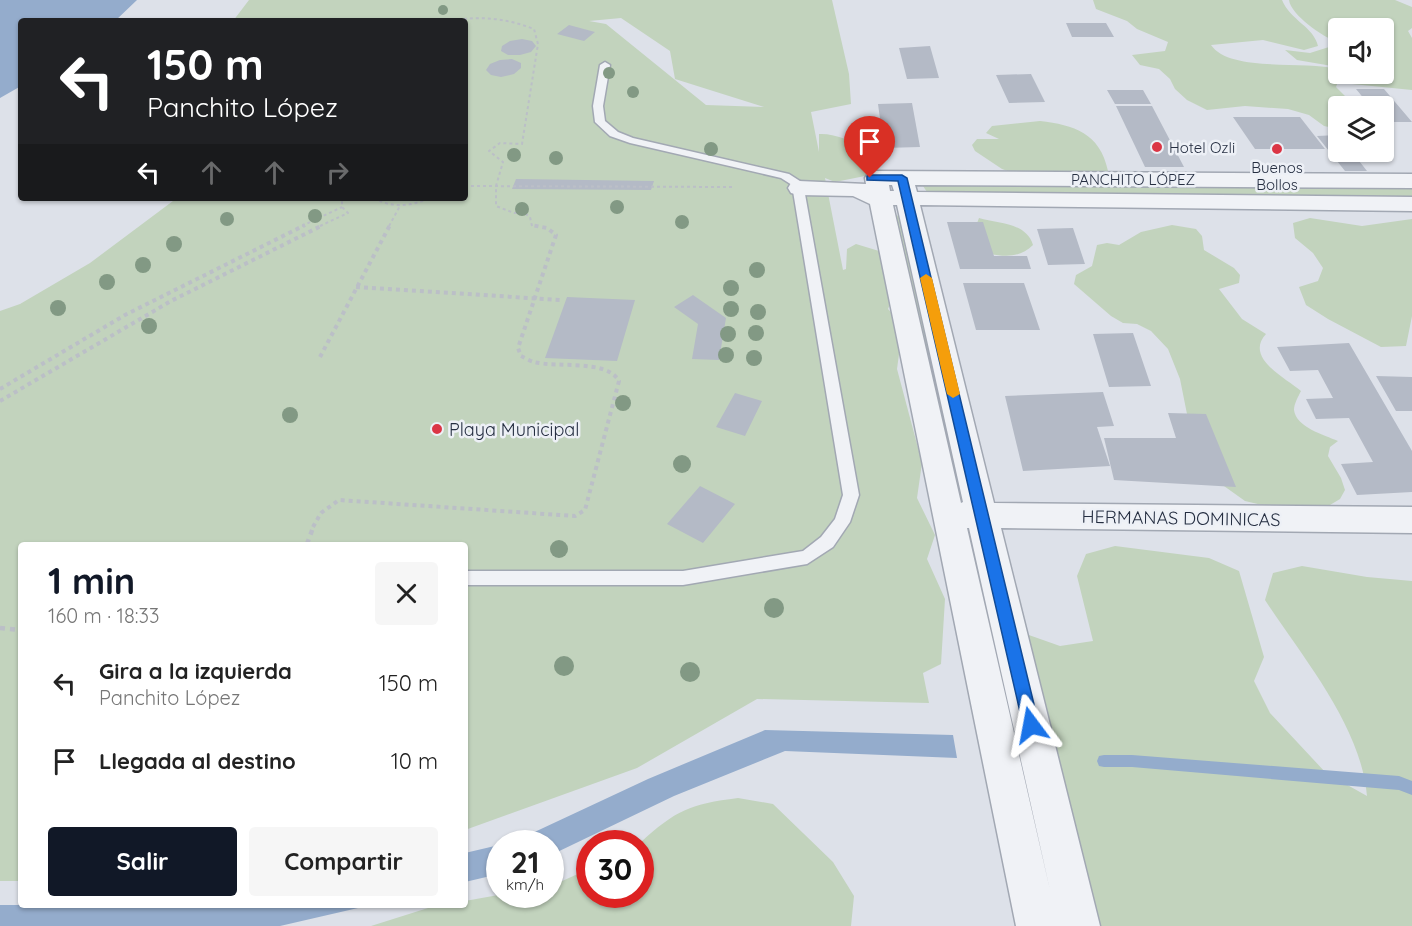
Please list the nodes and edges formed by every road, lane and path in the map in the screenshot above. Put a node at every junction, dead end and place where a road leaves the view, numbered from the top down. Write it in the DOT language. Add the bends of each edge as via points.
graph roads {
  1 [pos="466,18"];
  2 [pos="605,65"];
  3 [pos="1412,181"];
  4 [pos="468,186"];
  5 [pos="496,186"];
  6 [pos="736,187"];
  7 [pos="799,188"];
  8 [pos="885,188"];
  9 [pos="342,201"];
  10 [pos="380,201"];
  11 [pos="419,201"];
  12 [pos="1412,204"];
  13 [pos="400,206"];
  14 [pos="342,207"];
  15 [pos="203,273"];
  16 [pos="212,279"];
  17 [pos="356,287"];
  18 [pos="532,299"];
  19 [pos="561,300"];
  20 [pos="116,320"];
  21 [pos="125,327"];
  22 [pos="320,357"];
  23 [pos="0,389"];
  24 [pos="0,401"];
  25 [pos="949,515"];
  26 [pos="982,515"];
  27 [pos="1412,520"];
  28 [pos="308,542"];
  29 [pos="468,578"];
  30 [pos="0,628"];
  31 [pos="18,630"];
  32 [pos="1037,926"];
  33 [pos="1079,926"];
  1 -- 5 [label="path" via="512,22 534,29 537,37 522,144 502,142 489,151 503,162"];
  2 -- 7 [label="lane" via="598,106 600,122 615,134 785,176"];
  3 -- 8 [label="street, PANCHITO LÓPEZ"];
  4 -- 5 [label="path"];
  5 -- 6 [label="path"];
  5 -- 18 [label="path" via="496,206 523,212 530,217 531,226 556,234"];
  7 -- 8 [label="street, PANCHITO LÓPEZ"];
  7 -- 29 [label="lane" via="851,495 842,522 827,542 807,557 683,578"];
  8 -- 12 [label="street, PANCHITO LÓPEZ"];
  8 -- 25 [label="street"];
  8 -- 26 [label="street"];
  9 -- 14 [label="path"];
  10 -- 13 [label="path"];
  11 -- 13 [label="path"];
  13 -- 17 [label="path"];
  14 -- 15 [label="path"];
  14 -- 16 [label="path" via="348,213"];
  15 -- 16 [label="path"];
  15 -- 20 [label="path"];
  16 -- 21 [label="path"];
  17 -- 18 [label="path"];
  17 -- 22 [label="path"];
  18 -- 19 [label="path"];
  18 -- 28 [label="path" via="518,348 521,356 534,362 604,369 619,381 585,510 575,516 339,500 318,514"];
  20 -- 21 [label="path"];
  20 -- 23 [label="path"];
  21 -- 24 [label="path"];
  25 -- 26 [label="street, HERMANAS DOMINICAS"];
  25 -- 32 [label="street"];
  26 -- 27 [label="street, HERMANAS DOMINICAS"];
  26 -- 33 [label="street"];
  30 -- 31 [label="path"];
}
